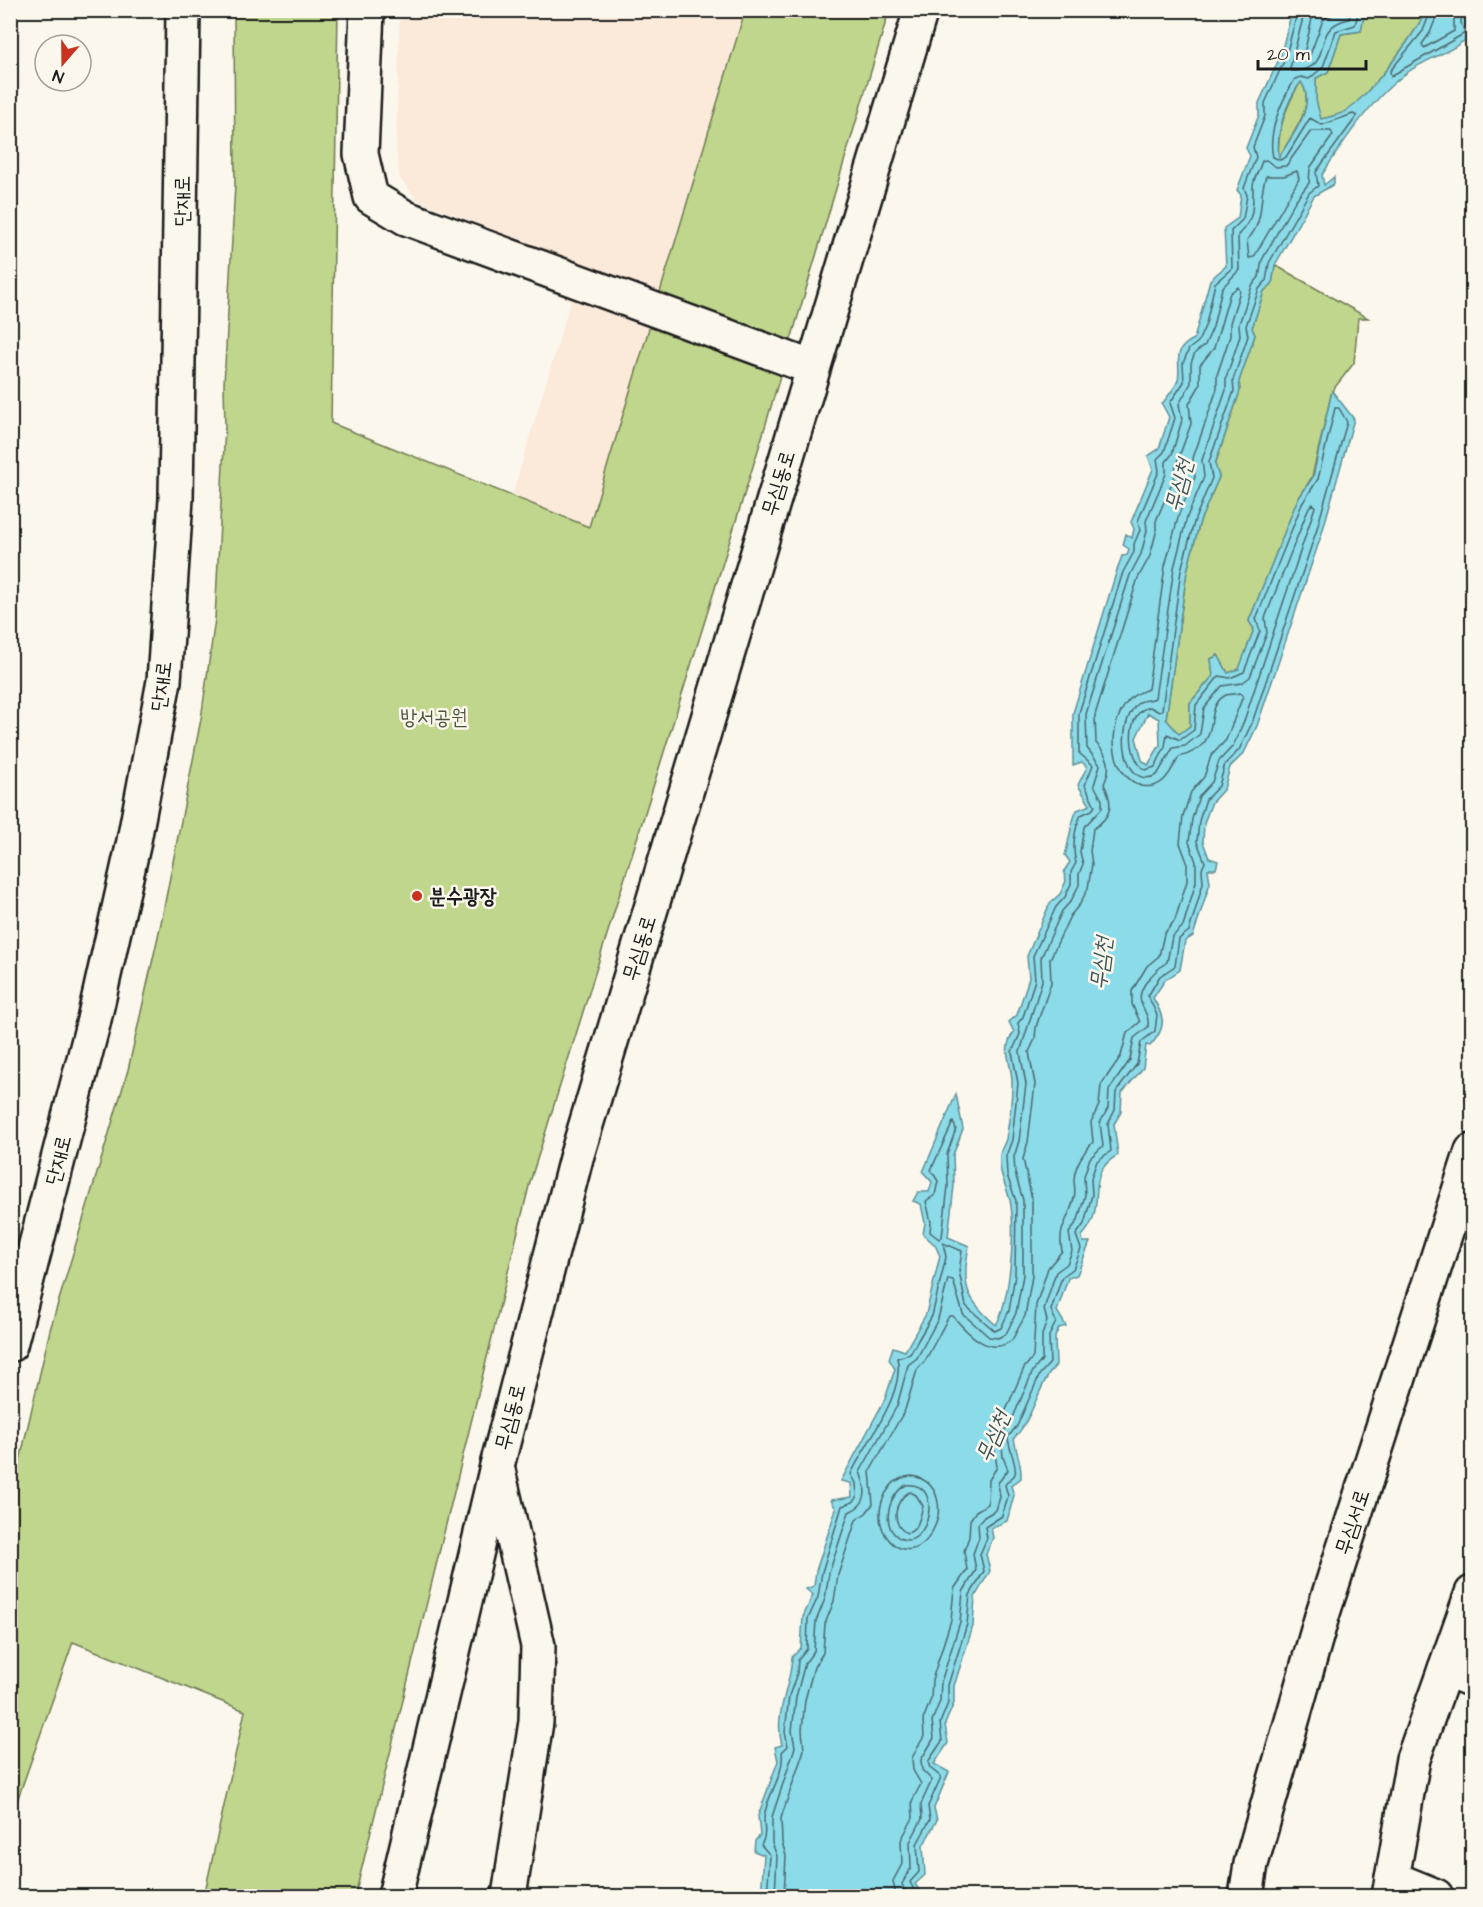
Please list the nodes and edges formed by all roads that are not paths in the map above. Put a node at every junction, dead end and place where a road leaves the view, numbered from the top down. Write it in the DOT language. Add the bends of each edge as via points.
graph roads {
  1 [pos="183,10"];
  2 [pos="367,10"];
  3 [pos="921,10"];
  4 [pos="813,368"];
  5 [pos="1473,1151"];
  6 [pos="10,1345"];
  7 [pos="497,1466"];
  8 [pos="1473,1593"];
  9 [pos="1459,1675"];
  10 [pos="1390,1887"];
  11 [pos="395,1896"];
  12 [pos="509,1896"];
  13 [pos="1246,1896"];
  14 [pos="1436,1896"];
  1 -- 6 [label="street, 단재로" via="176,500 164,681 133,846 93,1024"];
  2 -- 4 [label="street" via="361,154 371,197 406,218"];
  3 -- 4 [label="street, 무심동로"];
  4 -- 7 [label="street, 무심동로" via="576,1158"];
  5 -- 13 [label="street, 무심서로" via="1322,1616 1251,1864"];
  7 -- 11 [label="street, 무심동로"];
  7 -- 12 [label="street" via="538,1646 536,1722"];
  8 -- 9 [label="street"];
  9 -- 10 [label="street" via="1413,1758"];
  10 -- 14 [label="street"];
}
